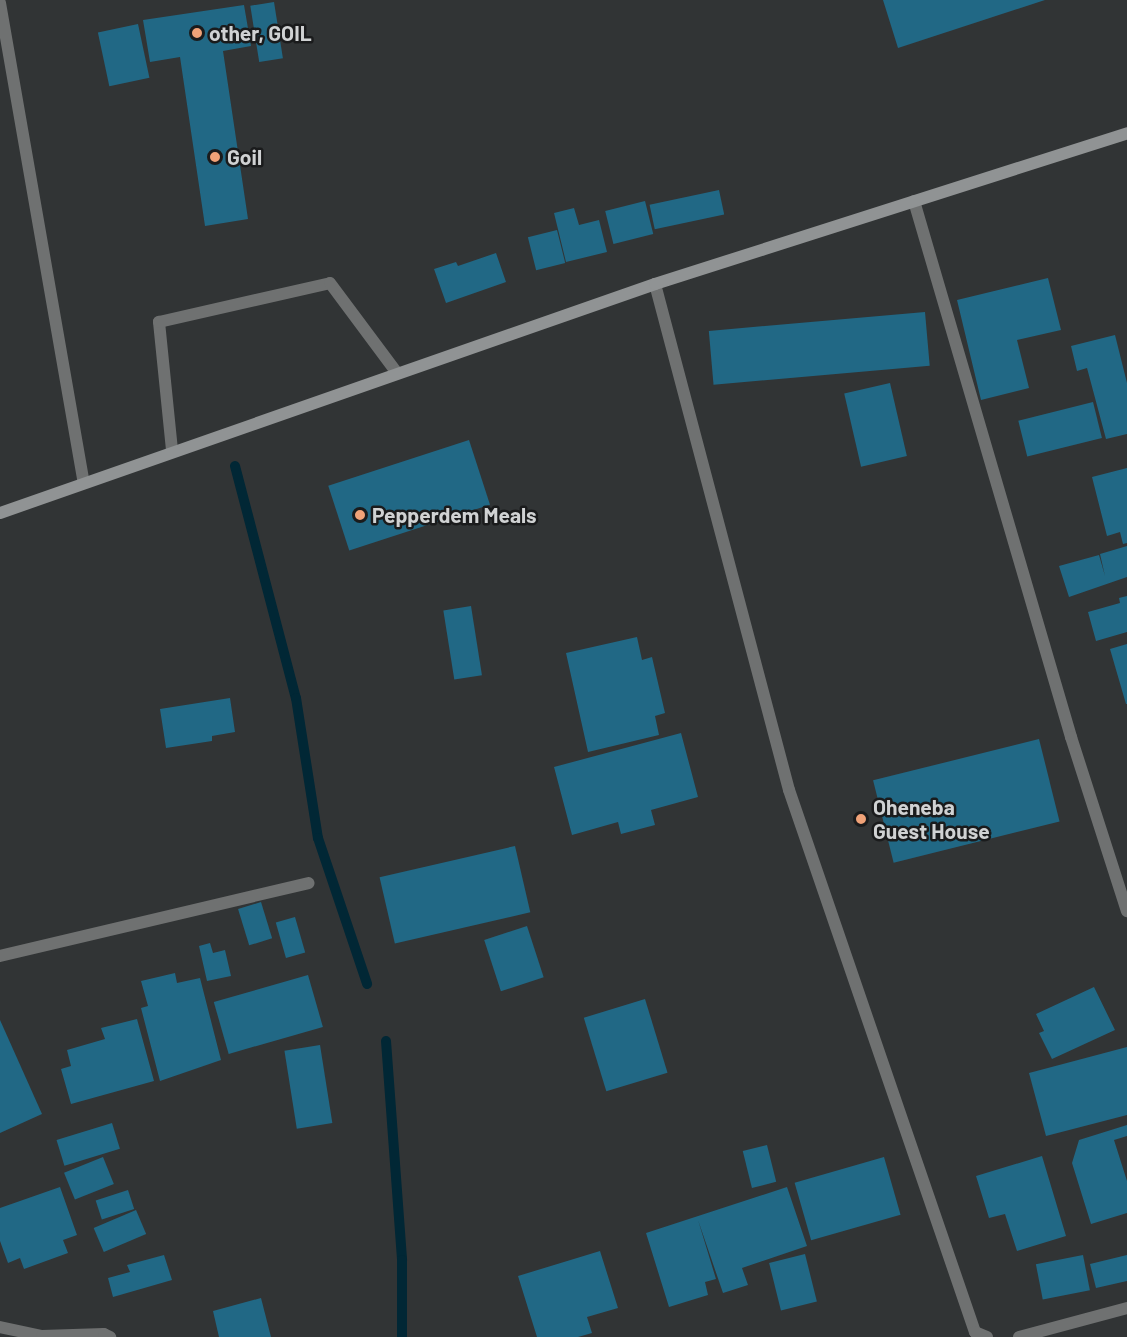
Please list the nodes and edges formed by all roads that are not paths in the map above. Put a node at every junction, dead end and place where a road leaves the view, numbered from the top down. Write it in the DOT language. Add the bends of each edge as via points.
graph roads {
  1 [pos="0,3"];
  2 [pos="1127,133"];
  3 [pos="914,201"];
  4 [pos="655,284"];
  5 [pos="397,373"];
  6 [pos="172,450"];
  7 [pos="84,482"];
  8 [pos="0,513"];
  9 [pos="308,883"];
  10 [pos="1127,911"];
  11 [pos="0,956"];
  12 [pos="1127,1308"];
  13 [pos="0,1327"];
  14 [pos="110,1337"];
  15 [pos="987,1337"];
  16 [pos="1019,1337"];
  1 -- 7 [label="street"];
  2 -- 3 [label="main road"];
  3 -- 4 [label="main road"];
  3 -- 10 [label="street" via="1068,726"];
  4 -- 5 [label="main road"];
  4 -- 15 [label="street" via="789,790 975,1332"];
  5 -- 6 [label="main road"];
  5 -- 6 [label="street" via="330,283 159,322"];
  6 -- 7 [label="main road"];
  7 -- 8 [label="main road"];
  9 -- 11 [label="street"];
  12 -- 16 [label="street"];
  13 -- 14 [label="street" via="42,1336 73,1333"];
}
